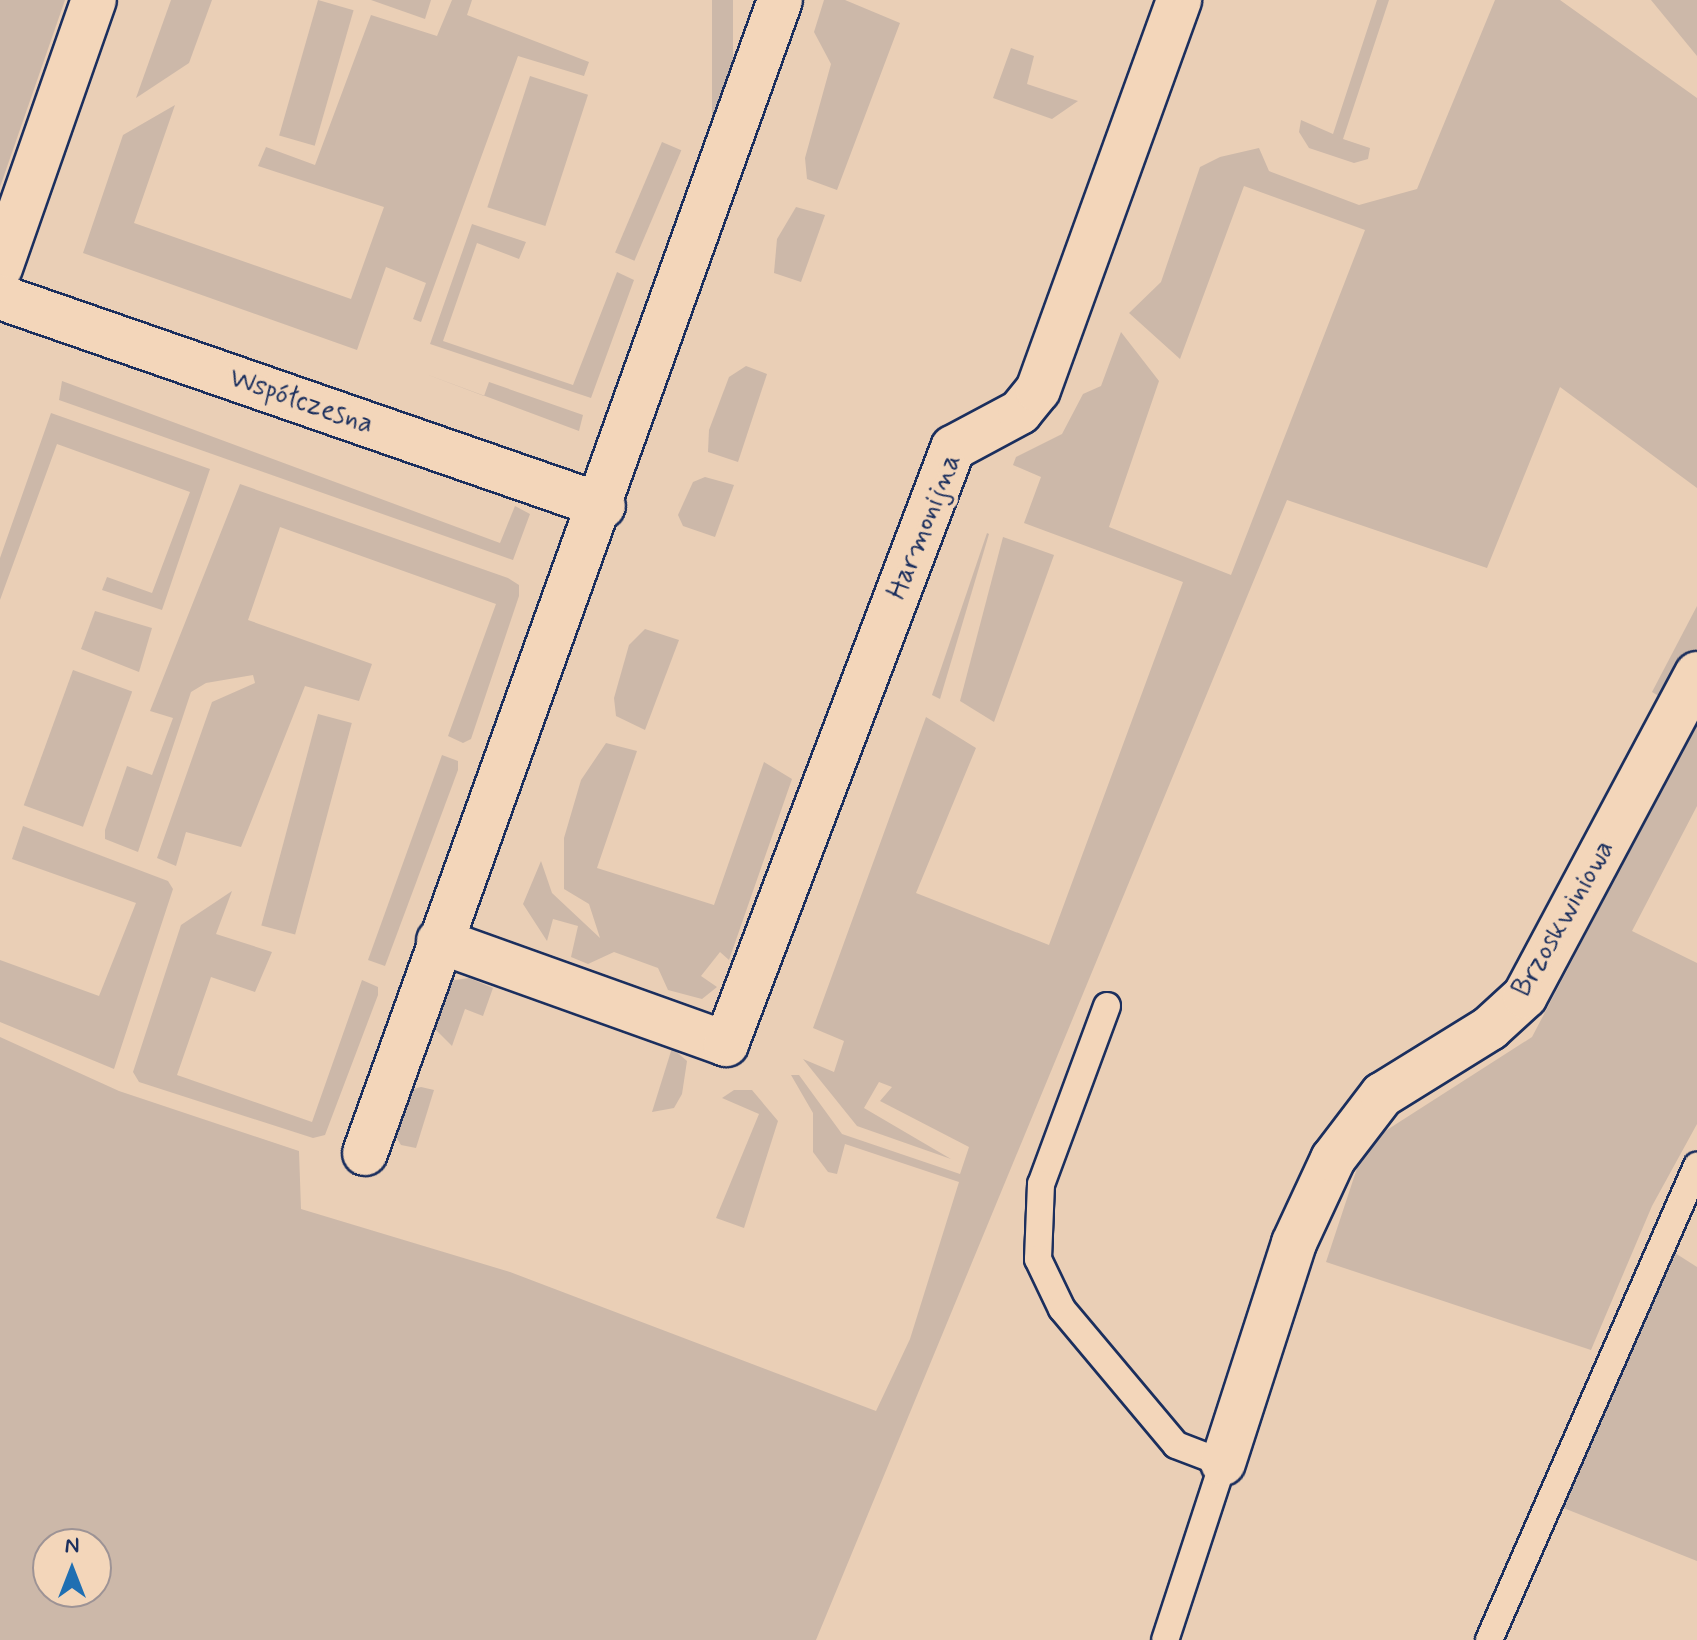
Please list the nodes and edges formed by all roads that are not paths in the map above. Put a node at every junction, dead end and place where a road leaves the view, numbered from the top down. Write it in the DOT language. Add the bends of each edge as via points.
graph roads {
  1 [pos="94,0"];
  2 [pos="780,0"];
  3 [pos="1179,0"];
  4 [pos="0,268"];
  5 [pos="0,297"];
  6 [pos="603,506"];
  7 [pos="1697,674"];
  8 [pos="439,941"];
  9 [pos="1107,1006"];
  10 [pos="365,1153"];
  11 [pos="1697,1166"];
  12 [pos="1223,1463"];
  13 [pos="1165,1640"];
  14 [pos="1489,1640"];
  1 -- 4 [label="street"];
  2 -- 6 [label="street"];
  3 -- 8 [label="street, Harmonijna" via="1038,390 1020,412 953,448 726,1044"];
  5 -- 6 [label="street, Współczesna"];
  6 -- 8 [label="street"];
  7 -- 12 [label="street, Brzoskwiniowa" via="1525,996 1490,1028 1382,1095 1333,1159 1294,1243"];
  8 -- 10 [label="street"];
  9 -- 12 [label="lane" via="1041,1184 1038,1259 1062,1309 1176,1445"];
  11 -- 14 [label="lane"];
  12 -- 13 [label="lane, Brzoskwiniowa"];
}
